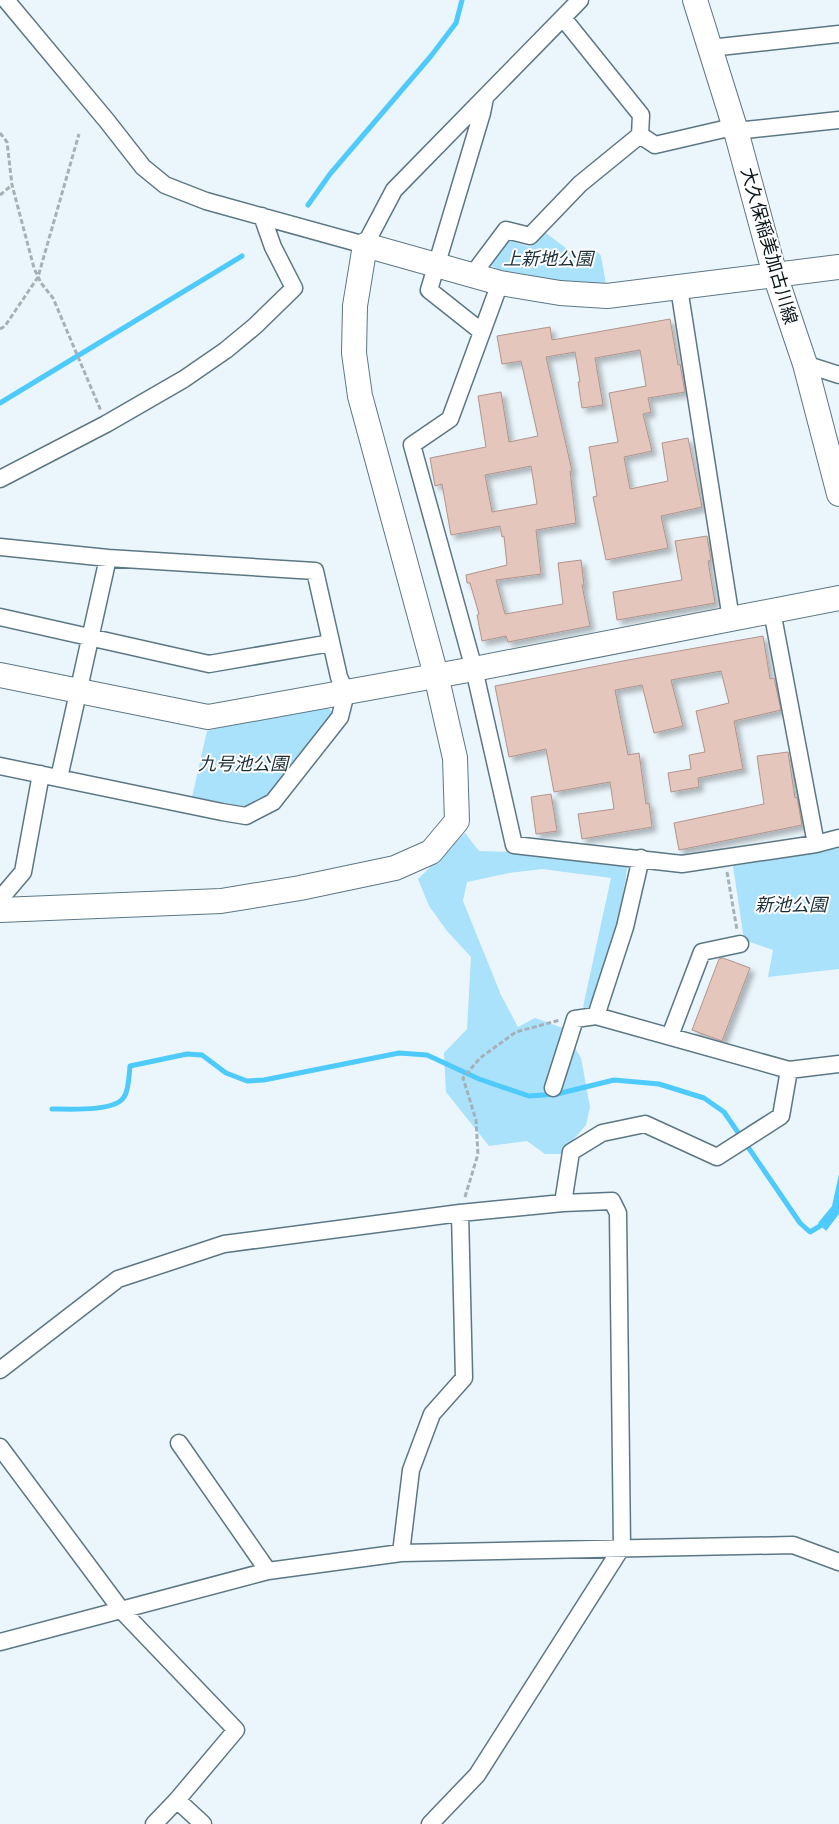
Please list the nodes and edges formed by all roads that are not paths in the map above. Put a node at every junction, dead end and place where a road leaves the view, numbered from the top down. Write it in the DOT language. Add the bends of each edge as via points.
graph roads {
  1 [pos="6,0"];
  2 [pos="580,0"];
  3 [pos="695,0"];
  4 [pos="563,18"];
  5 [pos="839,34"];
  6 [pos="710,48"];
  7 [pos="485,98"];
  8 [pos="839,120"];
  9 [pos="736,131"];
  10 [pos="640,135"];
  11 [pos="262,216"];
  12 [pos="365,245"];
  13 [pos="437,264"];
  14 [pos="839,267"];
  15 [pos="472,274"];
  16 [pos="775,274"];
  17 [pos="500,283"];
  18 [pos="679,288"];
  19 [pos="482,332"];
  20 [pos="805,364"];
  21 [pos="839,375"];
  22 [pos="0,479"];
  23 [pos="839,494"];
  24 [pos="0,547"];
  25 [pos="108,558"];
  26 [pos="839,598"];
  27 [pos="772,611"];
  28 [pos="0,617"];
  29 [pos="731,619"];
  30 [pos="90,637"];
  31 [pos="331,643"];
  32 [pos="474,669"];
  33 [pos="0,675"];
  34 [pos="436,675"];
  35 [pos="77,691"];
  36 [pos="346,693"];
  37 [pos="0,766"];
  38 [pos="42,774"];
  39 [pos="59,778"];
  40 [pos="839,838"];
  41 [pos="816,844"];
  42 [pos="642,858"];
  43 [pos="0,899"];
  44 [pos="0,910"];
  45 [pos="740,944"];
  46 [pos="596,1016"];
  47 [pos="670,1036"];
  48 [pos="839,1064"];
  49 [pos="789,1070"];
  50 [pos="553,1088"];
  51 [pos="562,1203"];
  52 [pos="460,1213"];
  53 [pos="0,1370"];
  54 [pos="179,1443"];
  55 [pos="0,1447"];
  56 [pos="622,1548"];
  57 [pos="401,1553"];
  58 [pos="837,1557"];
  59 [pos="268,1571"];
  60 [pos="122,1611"];
  61 [pos="0,1642"];
  62 [pos="177,1800"];
  63 [pos="154,1824"];
  64 [pos="203,1824"];
  65 [pos="430,1824"];
  1 -- 11 [label="street" via="143,167 165,184 206,201"];
  2 -- 4 [label="street"];
  3 -- 6 [label="street, 大久保稲美加古川線"];
  4 -- 7 [label="street"];
  4 -- 10 [label="street" via="641,115"];
  5 -- 6 [label="street"];
  6 -- 9 [label="street, 大久保稲美加古川線"];
  7 -- 12 [label="street" via="394,190"];
  7 -- 13 [label="street"];
  8 -- 9 [label="street"];
  9 -- 10 [label="street" via="724,129 655,145"];
  9 -- 16 [label="street, 大久保稲美加古川線"];
  10 -- 15 [label="street" via="580,184 530,236 506,230"];
  11 -- 12 [label="street"];
  11 -- 22 [label="street" via="273,247 294,288 226,350 184,379"];
  12 -- 13 [label="street"];
  12 -- 34 [label="street" via="356,306 354,353 360,396"];
  13 -- 15 [label="street"];
  13 -- 19 [label="street" via="429,290"];
  14 -- 16 [label="street"];
  15 -- 17 [label="street"];
  16 -- 18 [label="street"];
  16 -- 20 [label="street, 大久保稲美加古川線"];
  17 -- 18 [label="street" via="560,293 607,296"];
  17 -- 19 [label="street"];
  18 -- 29 [label="street"];
  19 -- 32 [label="street" via="450,419 412,445"];
  20 -- 21 [label="street"];
  20 -- 23 [label="street, 大久保稲美加古川線"];
  24 -- 25 [label="street"];
  25 -- 30 [label="street"];
  25 -- 31 [label="street" via="315,571"];
  26 -- 27 [label="street"];
  27 -- 29 [label="street"];
  27 -- 41 [label="street"];
  28 -- 30 [label="street"];
  29 -- 32 [label="street"];
  30 -- 31 [label="street" via="209,664"];
  30 -- 35 [label="street"];
  31 -- 36 [label="street"];
  32 -- 34 [label="street"];
  32 -- 42 [label="street" via="514,845"];
  33 -- 35 [label="street"];
  34 -- 36 [label="street"];
  34 -- 44 [label="street" via="455,758 457,822 431,852 395,868 221,901"];
  35 -- 36 [label="street" via="208,717"];
  35 -- 39 [label="street"];
  36 -- 39 [label="street" via="340,717 273,802 246,816"];
  37 -- 38 [label="street"];
  38 -- 39 [label="street"];
  38 -- 43 [label="street" via="23,872"];
  40 -- 41 [label="street"];
  41 -- 42 [label="street" via="682,864"];
  42 -- 46 [label="street" via="625,927"];
  45 -- 47 [label="street" via="702,952"];
  46 -- 47 [label="street"];
  46 -- 50 [label="street" via="575,1019"];
  47 -- 49 [label="street"];
  48 -- 49 [label="street"];
  49 -- 51 [label="street" via="781,1116 717,1157 645,1124 602,1133 571,1152"];
  51 -- 52 [label="street"];
  51 -- 56 [label="street" via="612,1201 618,1213"];
  52 -- 53 [label="street" via="224,1244 118,1279"];
  52 -- 57 [label="street" via="464,1378 432,1414 411,1470"];
  54 -- 59 [label="street"];
  55 -- 60 [label="street"];
  56 -- 57 [label="street"];
  56 -- 58 [label="street" via="793,1545"];
  56 -- 65 [label="street" via="477,1775"];
  57 -- 59 [label="street"];
  59 -- 60 [label="street"];
  60 -- 61 [label="street"];
  60 -- 62 [label="street" via="236,1730"];
  62 -- 63 [label="street"];
  62 -- 64 [label="street"];
}
